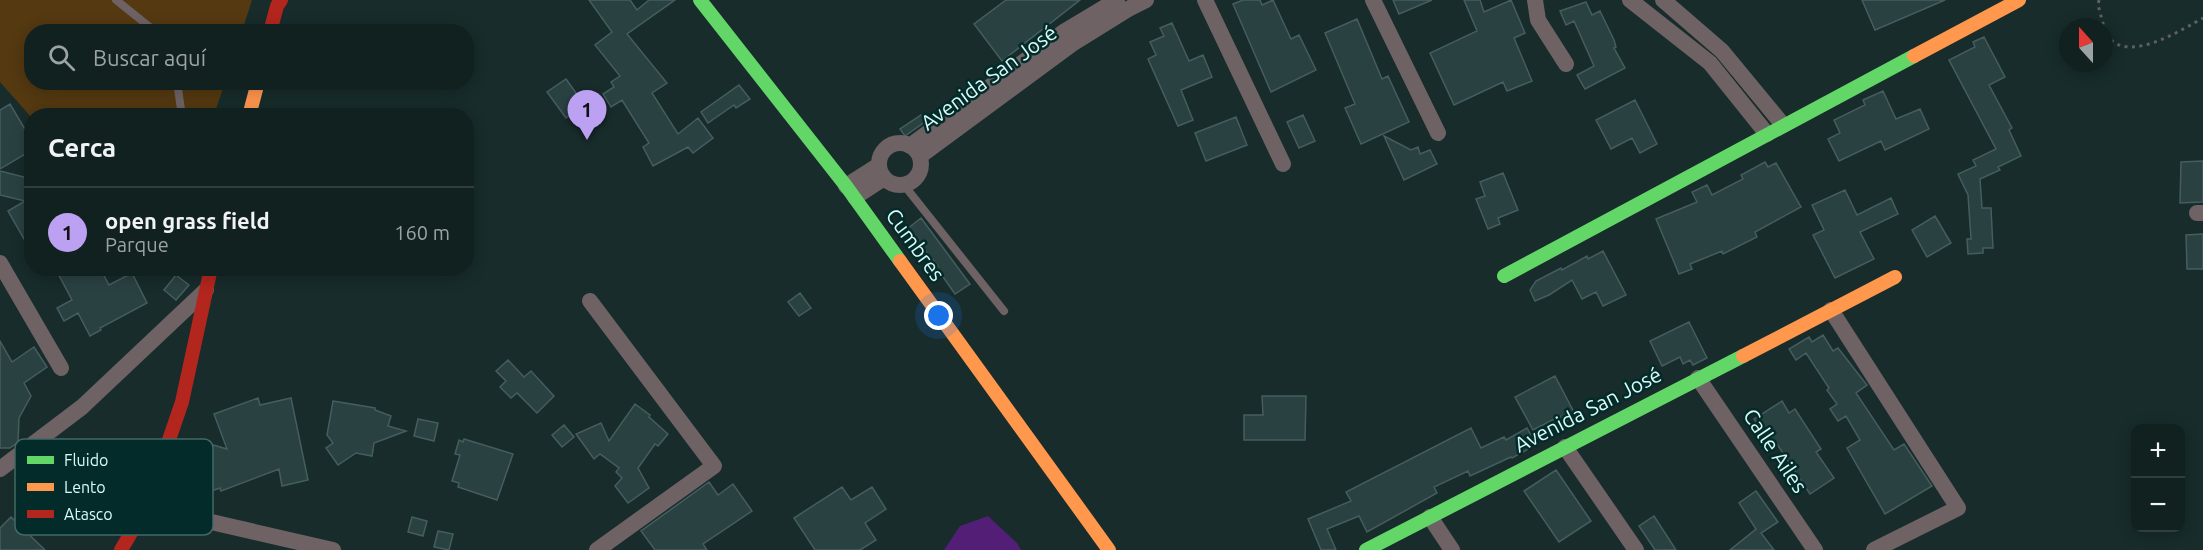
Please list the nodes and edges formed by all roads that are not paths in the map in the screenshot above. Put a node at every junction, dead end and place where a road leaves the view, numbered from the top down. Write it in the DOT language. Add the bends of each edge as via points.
graph roads {
  1 [pos="116,0"];
  2 [pos="280,0"];
  3 [pos="700,0"];
  4 [pos="1116,0"];
  5 [pos="1146,0"];
  6 [pos="1205,0"];
  7 [pos="1373,0"];
  8 [pos="1535,0"];
  9 [pos="1663,0"];
  10 [pos="2019,0"];
  11 [pos="1635,1"];
  12 [pos="146,24"];
  13 [pos="272,24"];
  14 [pos="1566,64"];
  15 [pos="1014,79"];
  16 [pos="178,90"];
  17 [pos="256,90"];
  18 [pos="181,108"];
  19 [pos="251,108"];
  20 [pos="1783,125"];
  21 [pos="1438,133"];
  22 [pos="1767,134"];
  23 [pos="915,151"];
  24 [pos="1283,164"];
  25 [pos="881,172"];
  26 [pos="904,185"];
  27 [pos="850,191"];
  28 [pos="2,272"];
  29 [pos="210,276"];
  30 [pos="1504,276"];
  31 [pos="1894,277"];
  32 [pos="206,290"];
  33 [pos="590,301"];
  34 [pos="1831,310"];
  35 [pos="1004,311"];
  36 [pos="61,369"];
  37 [pos="1698,378"];
  38 [pos="40,439"];
  39 [pos="169,439"];
  40 [pos="1565,447"];
  41 [pos="15,458"];
  42 [pos="0,469"];
  43 [pos="1430,517"];
  44 [pos="213,522"];
  45 [pos="130,535"];
  46 [pos="121,550"];
  47 [pos="333,550"];
  48 [pos="597,550"];
  49 [pos="1109,550"];
  50 [pos="1366,550"];
  51 [pos="1452,550"];
  52 [pos="1636,550"];
  53 [pos="1815,550"];
  54 [pos="1874,550"];
  1 -- 12 [label="lane"];
  2 -- 13 [label="street"];
  3 -- 27 [label="street, Cumbres"];
  4 -- 15 [label="street, Avenida San José" via="1065,31"];
  5 -- 15 [label="street, Avenida San José"];
  6 -- 24 [label="street"];
  7 -- 21 [label="street"];
  8 -- 14 [label="street" via="1538,20"];
  9 -- 20 [label="street" via="1722,51"];
  10 -- 20 [label="street"];
  11 -- 22 [label="street" via="1710,63"];
  15 -- 23 [label="street, Avenida San José"];
  16 -- 18 [label="lane"];
  17 -- 19 [label="street"];
  20 -- 22 [label="street"];
  22 -- 30 [label="street"];
  23 -- 25 [label="street" via="903,143 889,146 880,158"];
  23 -- 26 [label="street" via="920,171 917,178"];
  25 -- 26 [label="street" via="897,186"];
  25 -- 27 [label="street"];
  26 -- 35 [label="lane"];
  27 -- 49 [label="street, Cumbres"];
  28 -- 36 [label="street"];
  29 -- 32 [label="street"];
  31 -- 34 [label="street, Avenida San José"];
  32 -- 38 [label="street" via="82,407"];
  32 -- 39 [label="street" via="182,402"];
  33 -- 48 [label="street" via="714,466"];
  34 -- 37 [label="street, Avenida San José"];
  34 -- 54 [label="street" via="1958,508"];
  37 -- 40 [label="street, Avenida San José"];
  37 -- 53 [label="street, Calle Ailes"];
  40 -- 43 [label="street, Avenida San José"];
  40 -- 52 [label="street"];
  41 -- 42 [label="street"];
  43 -- 50 [label="street, Avenida San José"];
  43 -- 51 [label="street"];
  44 -- 47 [label="street"];
  45 -- 46 [label="street"];
}
